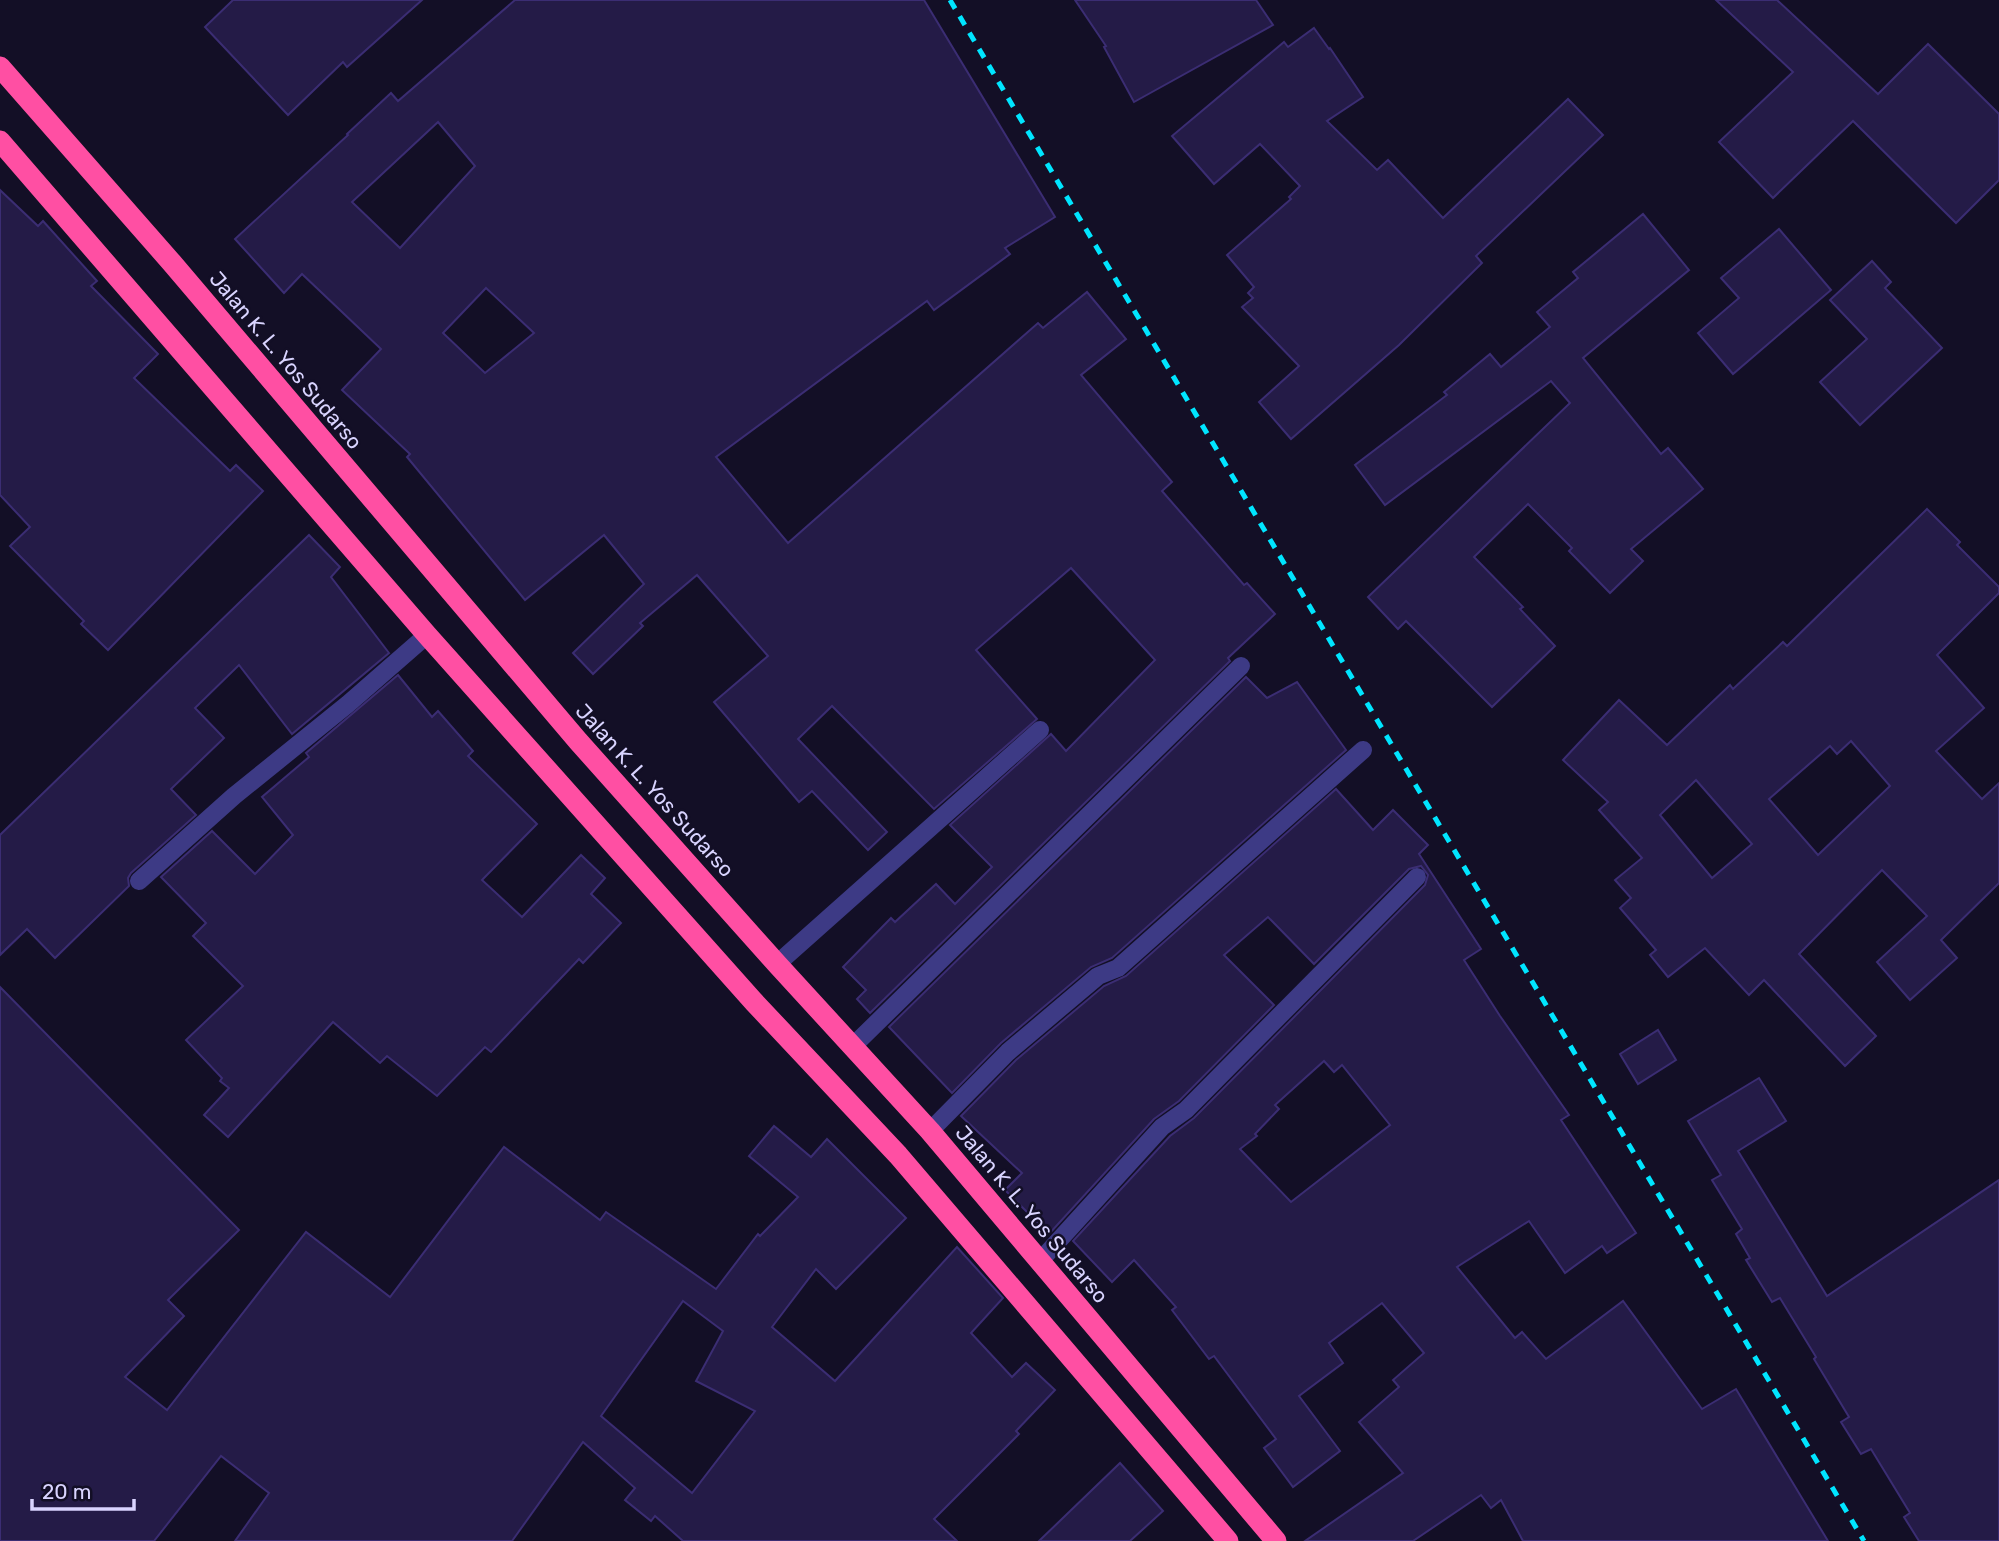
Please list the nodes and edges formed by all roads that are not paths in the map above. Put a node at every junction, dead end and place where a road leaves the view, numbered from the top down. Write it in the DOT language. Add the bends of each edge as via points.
graph roads {
  1 [pos="0,67"];
  2 [pos="0,141"];
  3 [pos="427,635"];
  4 [pos="1241,666"];
  5 [pos="1040,730"];
  6 [pos="1363,750"];
  7 [pos="1417,877"];
  8 [pos="139,881"];
  9 [pos="777,964"];
  10 [pos="852,1047"];
  11 [pos="930,1131"];
  12 [pos="1040,1261"];
  13 [pos="1228,1541"];
  14 [pos="1276,1541"];
  1 -- 9 [label="highway, Jalan K. L. Yos Sudarso" via="578,741"];
  2 -- 3 [label="highway"];
  3 -- 8 [label="street"];
  3 -- 13 [label="highway" via="754,1002 898,1155"];
  4 -- 10 [label="street"];
  5 -- 9 [label="street"];
  6 -- 11 [label="street" via="1118,968 1098,976 1008,1052"];
  7 -- 12 [label="street" via="1186,1110 1162,1127"];
  9 -- 10 [label="highway, Jalan K. L. Yos Sudarso"];
  10 -- 11 [label="highway, Jalan K. L. Yos Sudarso"];
  11 -- 12 [label="highway, Jalan K. L. Yos Sudarso"];
  12 -- 14 [label="highway, Jalan K. L. Yos Sudarso"];
}
